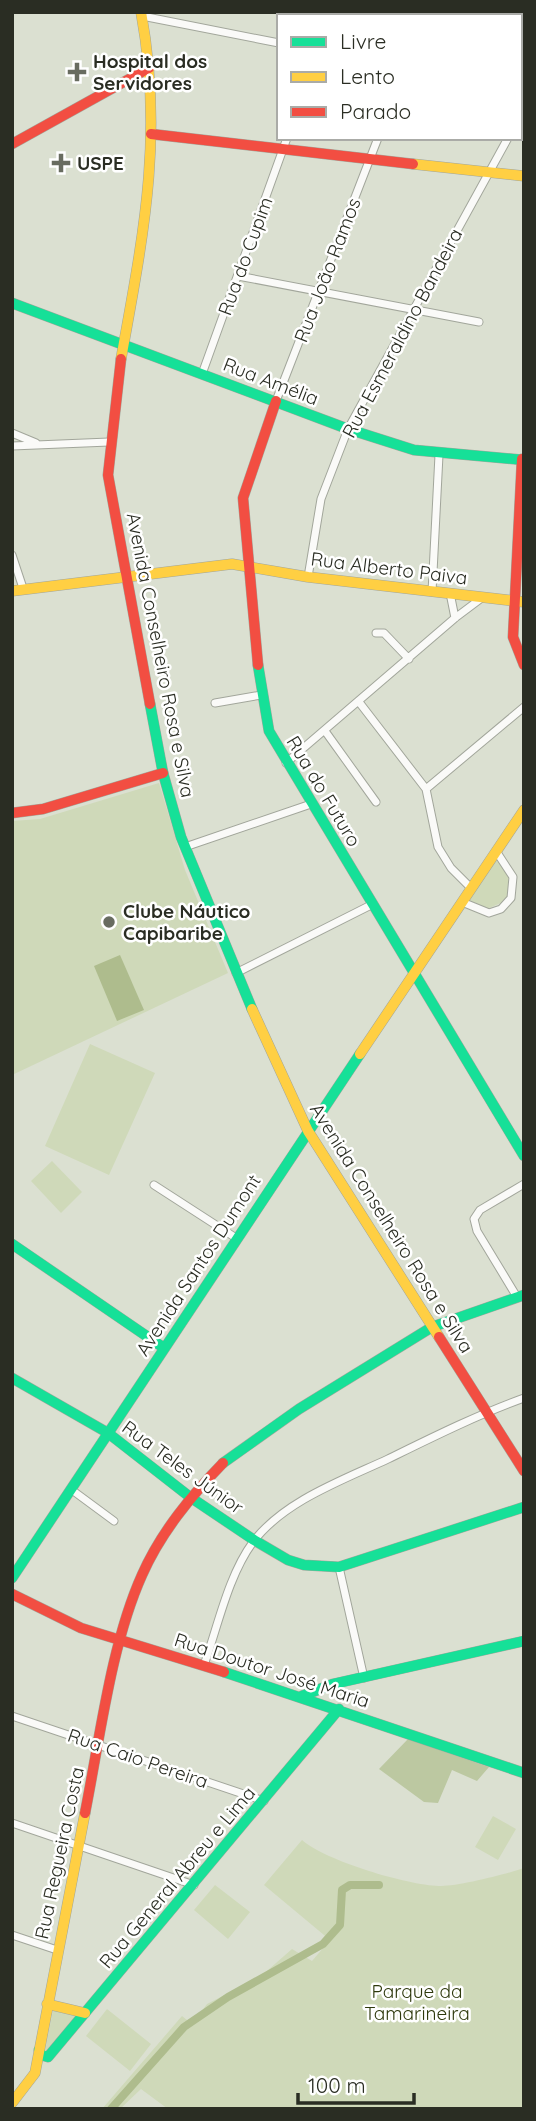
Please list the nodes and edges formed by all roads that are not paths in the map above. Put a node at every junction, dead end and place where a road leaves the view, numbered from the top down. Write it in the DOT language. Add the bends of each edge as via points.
graph roads {
  1 [pos="142,14"];
  2 [pos="277,43"];
  3 [pos="149,68"];
  4 [pos="151,134"];
  5 [pos="377,140"];
  6 [pos="507,140"];
  7 [pos="12,144"];
  8 [pos="285,144"];
  9 [pos="371,157"];
  10 [pos="491,172"];
  11 [pos="524,176"];
  12 [pos="238,276"];
  13 [pos="319,292"];
  14 [pos="12,303"];
  15 [pos="412,311"];
  16 [pos="480,322"];
  17 [pos="121,343"];
  18 [pos="202,374"];
  19 [pos="276,401"];
  20 [pos="348,429"];
  21 [pos="12,433"];
  22 [pos="109,442"];
  23 [pos="40,444"];
  24 [pos="12,446"];
  25 [pos="439,454"];
  26 [pos="523,459"];
  27 [pos="12,555"];
  28 [pos="250,565"];
  29 [pos="308,577"];
  30 [pos="129,578"];
  31 [pos="18,589"];
  32 [pos="432,592"];
  33 [pos="450,593"];
  34 [pos="484,597"];
  35 [pos="519,602"];
  36 [pos="456,618"];
  37 [pos="376,633"];
  38 [pos="409,659"];
  39 [pos="524,665"];
  40 [pos="261,695"];
  41 [pos="359,702"];
  42 [pos="215,703"];
  43 [pos="524,707"];
  44 [pos="325,731"];
  45 [pos="286,764"];
  46 [pos="163,773"];
  47 [pos="426,789"];
  48 [pos="376,802"];
  49 [pos="312,804"];
  50 [pos="524,810"];
  51 [pos="12,813"];
  52 [pos="185,847"];
  53 [pos="496,851"];
  54 [pos="471,888"];
  55 [pos="462,902"];
  56 [pos="372,905"];
  57 [pos="413,972"];
  58 [pos="236,973"];
  59 [pos="308,1131"];
  60 [pos="524,1156"];
  61 [pos="524,1184"];
  62 [pos="154,1185"];
  63 [pos="236,1238"];
  64 [pos="12,1244"];
  65 [pos="520,1296"];
  66 [pos="432,1327"];
  67 [pos="164,1348"];
  68 [pos="12,1378"];
  69 [pos="524,1398"];
  70 [pos="485,1412"];
  71 [pos="108,1433"];
  72 [pos="524,1471"];
  73 [pos="72,1490"];
  74 [pos="190,1497"];
  75 [pos="524,1507"];
  76 [pos="114,1521"];
  77 [pos="254,1540"];
  78 [pos="339,1567"];
  79 [pos="12,1578"];
  80 [pos="12,1594"];
  81 [pos="121,1640"];
  82 [pos="524,1641"];
  83 [pos="204,1665"];
  84 [pos="364,1678"];
  85 [pos="315,1689"];
  86 [pos="302,1696"];
  87 [pos="315,1701"];
  88 [pos="339,1709"];
  89 [pos="12,1716"];
  90 [pos="99,1745"];
  91 [pos="524,1773"];
  92 [pos="264,1801"];
  93 [pos="12,1823"];
  94 [pos="78,1844"];
  95 [pos="194,1885"];
  96 [pos="12,1935"];
  97 [pos="57,1950"];
  98 [pos="47,2004"];
  99 [pos="85,2013"];
  100 [pos="39,2050"];
  101 [pos="12,2103"];
  1 -- 2 [label="street"];
  1 -- 3 [label="street, Avenida Conselheiro Rosa e Silva"];
  3 -- 4 [label="street, Avenida Conselheiro Rosa e Silva"];
  3 -- 7 [label="street"];
  4 -- 8 [label="street"];
  4 -- 17 [label="street, Avenida Conselheiro Rosa e Silva" via="147,208"];
  5 -- 9 [label="street, Rua João Ramos"];
  6 -- 10 [label="street, Rua Esmeraldino Bandeira"];
  8 -- 9 [label="street"];
  8 -- 12 [label="street, Rua do Cupim"];
  9 -- 10 [label="street"];
  9 -- 13 [label="street, Rua João Ramos"];
  10 -- 11 [label="street"];
  10 -- 15 [label="street, Rua Esmeraldino Bandeira"];
  12 -- 13 [label="street"];
  12 -- 18 [label="street, Rua do Cupim"];
  13 -- 15 [label="street"];
  13 -- 19 [label="street, Rua João Ramos"];
  14 -- 17 [label="street, Rua Amélia"];
  15 -- 16 [label="street"];
  15 -- 20 [label="street, Rua Esmeraldino Bandeira"];
  17 -- 18 [label="street, Rua Amélia"];
  17 -- 22 [label="street, Avenida Conselheiro Rosa e Silva"];
  18 -- 19 [label="street, Rua Amélia"];
  19 -- 20 [label="street, Rua Amélia"];
  19 -- 28 [label="street, Rua do Futuro" via="243,498"];
  20 -- 25 [label="street, Rua Amélia"];
  20 -- 29 [label="street, Rua Esmeraldino Bandeira" via="321,499"];
  21 -- 23 [label="street"];
  22 -- 23 [label="street"];
  22 -- 30 [label="street, Avenida Conselheiro Rosa e Silva" via="108,475"];
  23 -- 24 [label="street"];
  25 -- 26 [label="street, Rua Amélia"];
  25 -- 32 [label="street"];
  26 -- 35 [label="street"];
  27 -- 31 [label="street"];
  28 -- 29 [label="street, Rua Alberto Paiva"];
  28 -- 30 [label="street, Rua Alberto Paiva" via="216,565"];
  28 -- 40 [label="street, Rua do Futuro"];
  29 -- 32 [label="street, Rua Alberto Paiva"];
  30 -- 31 [label="street, Rua Alberto Paiva"];
  30 -- 46 [label="street, Avenida Conselheiro Rosa e Silva"];
  32 -- 33 [label="street, Rua Alberto Paiva"];
  33 -- 34 [label="street, Rua Alberto Paiva"];
  33 -- 36 [label="street"];
  34 -- 35 [label="street, Rua Alberto Paiva"];
  34 -- 36 [label="street"];
  35 -- 39 [label="street" via="513,637"];
  36 -- 38 [label="street"];
  37 -- 38 [label="street" via="384,633"];
  38 -- 41 [label="street"];
  40 -- 42 [label="street"];
  40 -- 45 [label="street, Rua do Futuro" via="270,732"];
  41 -- 44 [label="street"];
  41 -- 47 [label="street"];
  43 -- 47 [label="street"];
  44 -- 45 [label="street"];
  44 -- 48 [label="street"];
  45 -- 49 [label="street, Rua do Futuro"];
  46 -- 51 [label="street" via="43,809"];
  46 -- 52 [label="street, Avenida Conselheiro Rosa e Silva"];
  47 -- 54 [label="street" via="438,847"];
  49 -- 52 [label="street"];
  49 -- 56 [label="street, Rua do Futuro"];
  50 -- 53 [label="street, Avenida Santos Dumont"];
  52 -- 58 [label="street, Avenida Conselheiro Rosa e Silva"];
  53 -- 54 [label="street, Avenida Santos Dumont"];
  53 -- 55 [label="street" via="513,877 511,898 489,913"];
  54 -- 55 [label="street, Avenida Santos Dumont"];
  55 -- 57 [label="street, Avenida Santos Dumont"];
  56 -- 57 [label="street, Rua do Futuro"];
  56 -- 58 [label="street"];
  57 -- 59 [label="street, Avenida Santos Dumont"];
  57 -- 60 [label="street, Rua do Futuro"];
  58 -- 59 [label="street, Avenida Conselheiro Rosa e Silva"];
  59 -- 63 [label="street, Avenida Santos Dumont"];
  59 -- 66 [label="street, Avenida Conselheiro Rosa e Silva"];
  61 -- 65 [label="street" via="480,1210 474,1219 477,1231"];
  62 -- 63 [label="street"];
  63 -- 67 [label="street, Avenida Santos Dumont"];
  64 -- 67 [label="street"];
  65 -- 66 [label="street, Rua Regueira Costa"];
  66 -- 70 [label="street, Avenida Conselheiro Rosa e Silva"];
  66 -- 74 [label="street, Rua Regueira Costa" via="226,1460"];
  67 -- 71 [label="street, Avenida Santos Dumont"];
  68 -- 71 [label="street, Rua Teles Júnior"];
  69 -- 70 [label="street"];
  70 -- 72 [label="street, Avenida Conselheiro Rosa e Silva"];
  70 -- 77 [label="street" via="324,1490 284,1514"];
  71 -- 73 [label="street, Avenida Santos Dumont"];
  71 -- 74 [label="street, Rua Teles Júnior"];
  73 -- 76 [label="street"];
  73 -- 79 [label="street, Avenida Santos Dumont"];
  74 -- 77 [label="street, Rua Teles Júnior"];
  74 -- 81 [label="street, Rua Regueira Costa" via="142,1575"];
  75 -- 78 [label="street"];
  77 -- 78 [label="street, Rua Teles Júnior" via="296,1563"];
  77 -- 83 [label="street" via="241,1561"];
  78 -- 84 [label="street"];
  80 -- 81 [label="street, Rua Doutor José Maria" via="80,1628"];
  81 -- 83 [label="street, Rua Doutor José Maria"];
  81 -- 90 [label="street, Rua Regueira Costa"];
  82 -- 84 [label="street"];
  83 -- 86 [label="street, Rua Doutor José Maria"];
  84 -- 85 [label="street"];
  85 -- 86 [label="street"];
  85 -- 87 [label="street"];
  86 -- 87 [label="street, Rua Doutor José Maria"];
  87 -- 88 [label="street, Rua Doutor José Maria"];
  88 -- 91 [label="street, Rua Doutor José Maria"];
  88 -- 92 [label="street, Rua General Abreu e Lima"];
  89 -- 90 [label="street, Rua Caio Pereira"];
  90 -- 92 [label="street, Rua Caio Pereira"];
  90 -- 94 [label="street, Rua Regueira Costa"];
  92 -- 95 [label="street, Rua General Abreu e Lima"];
  93 -- 94 [label="street"];
  94 -- 95 [label="street"];
  94 -- 97 [label="street, Rua Regueira Costa"];
  95 -- 99 [label="street, Rua General Abreu e Lima"];
  96 -- 97 [label="street"];
  97 -- 98 [label="street, Rua Regueira Costa"];
  98 -- 99 [label="street"];
  98 -- 100 [label="street, Rua Regueira Costa"];
  99 -- 100 [label="street, Rua General Abreu e Lima" via="48,2057"];
  100 -- 101 [label="street, Rua Regueira Costa" via="35,2073"];
}
